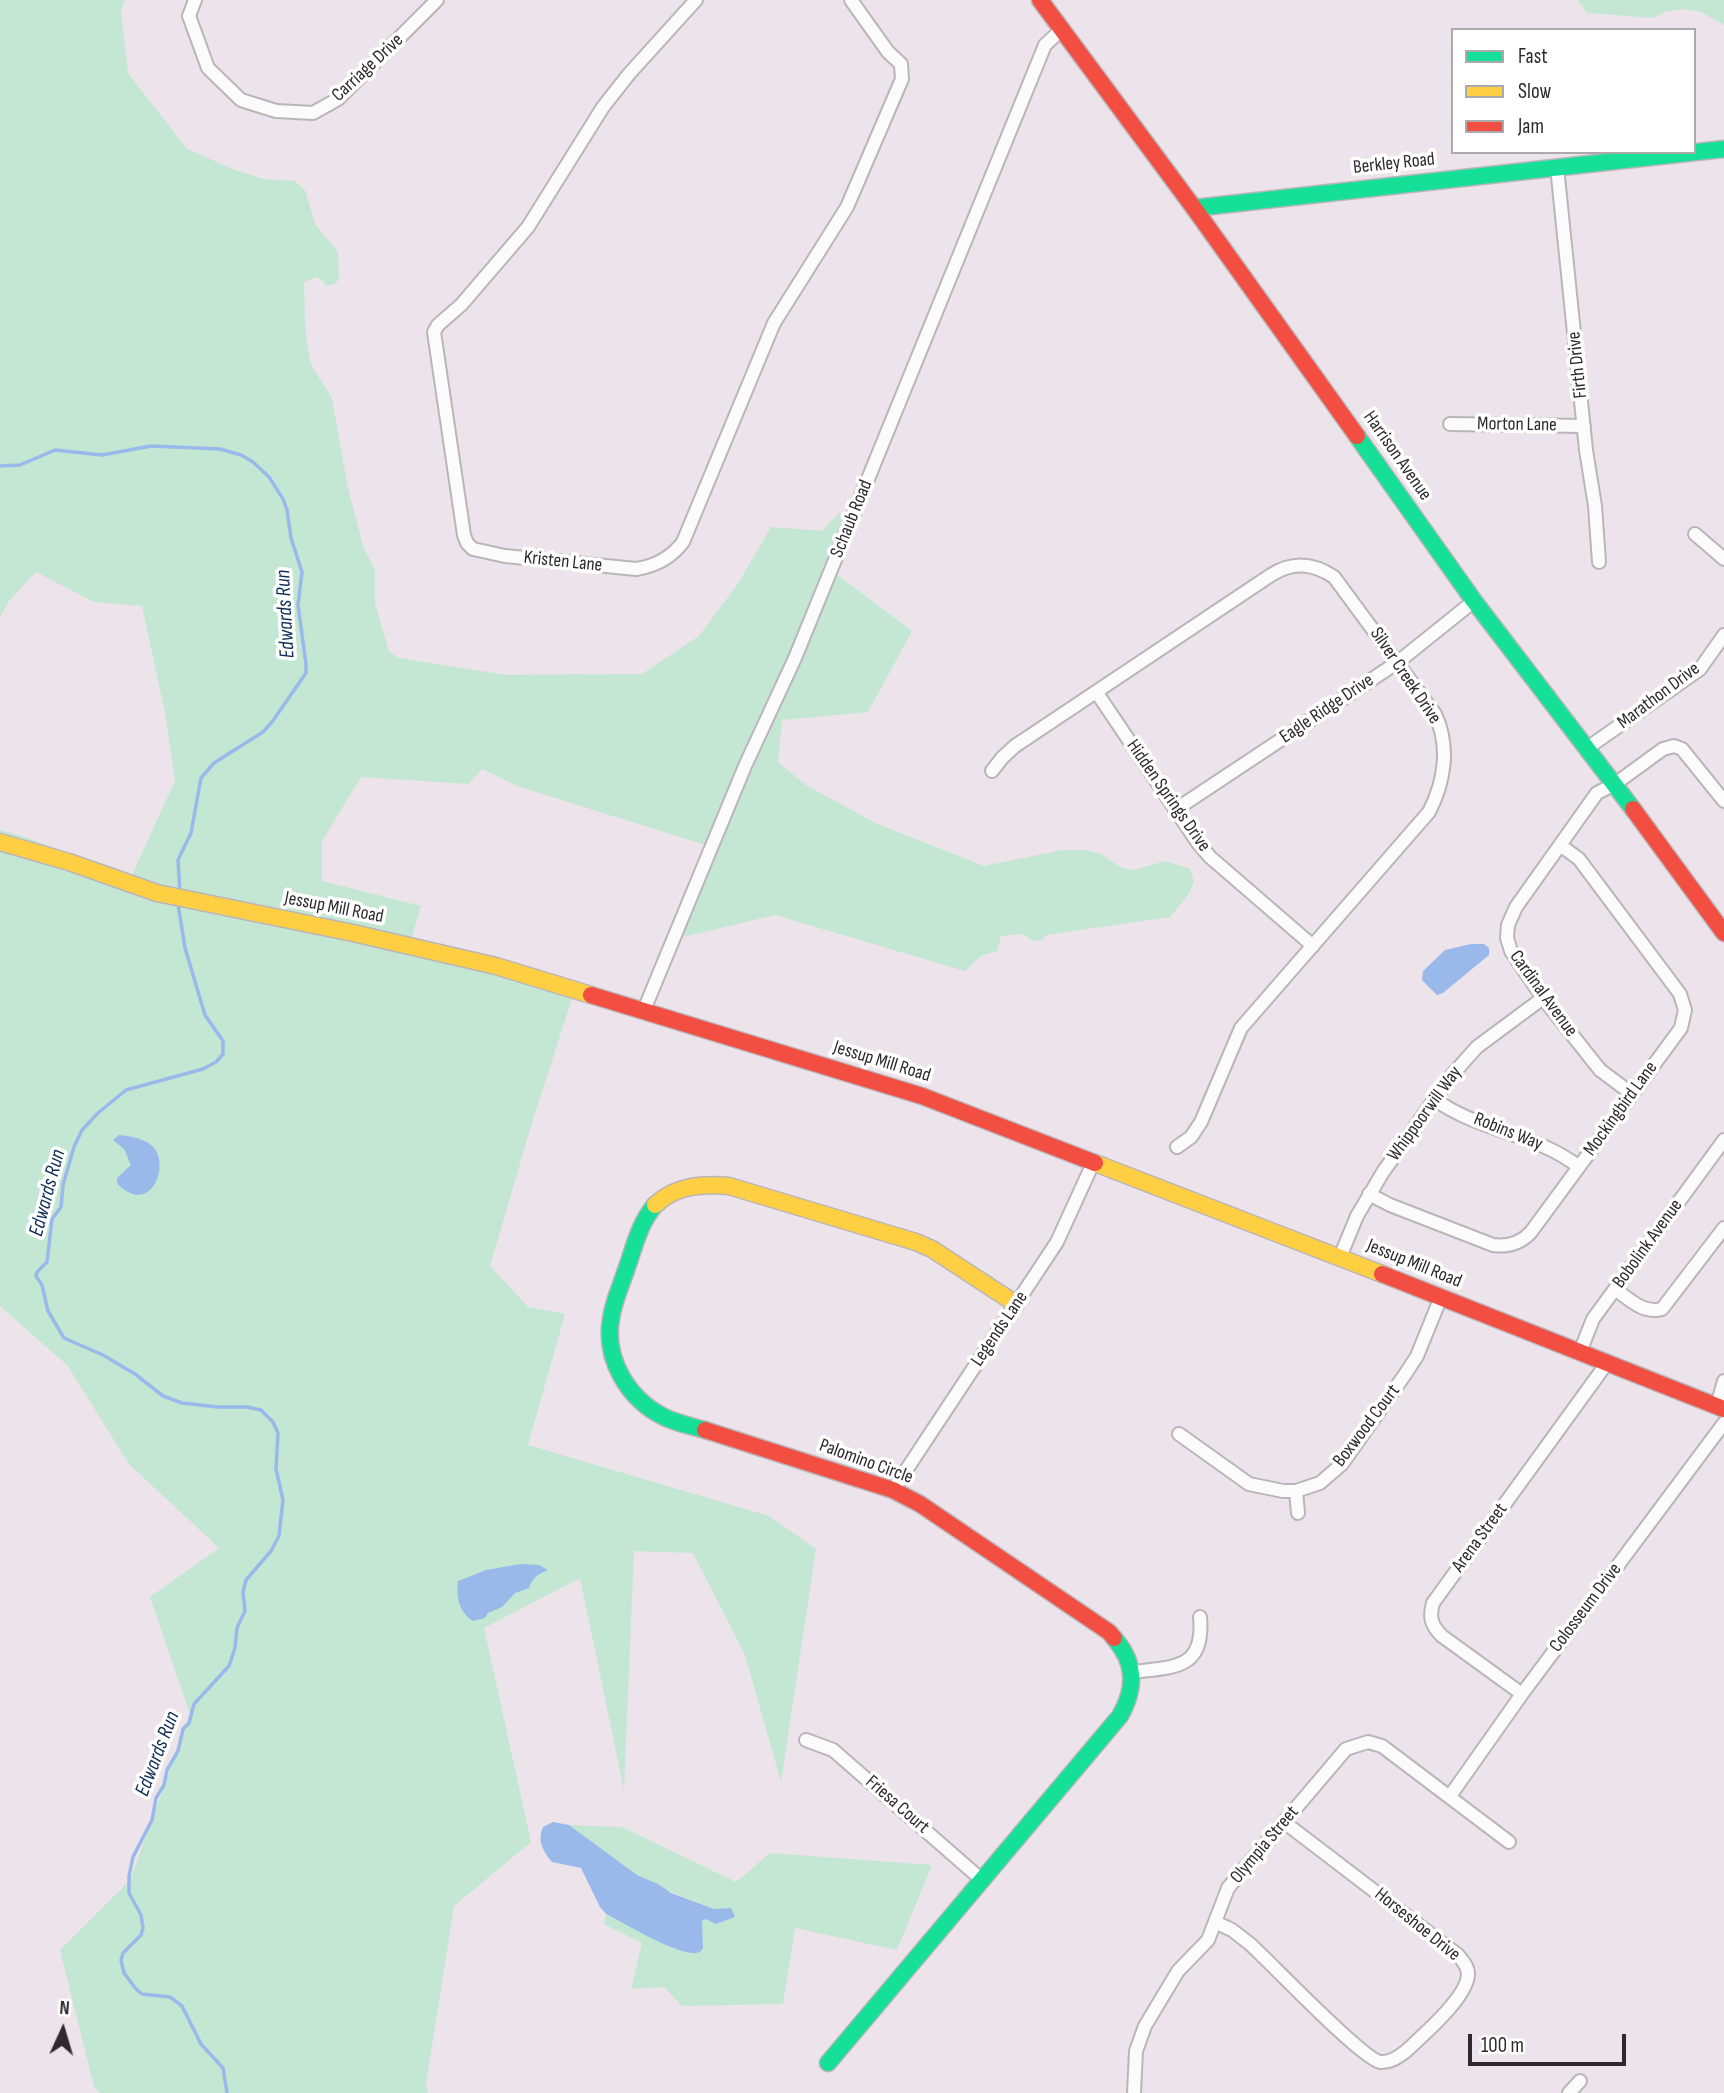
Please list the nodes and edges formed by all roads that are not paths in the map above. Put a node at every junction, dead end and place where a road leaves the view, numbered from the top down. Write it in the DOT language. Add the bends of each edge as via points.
graph roads {
  1 [pos="195,0"];
  2 [pos="437,0"];
  3 [pos="696,0"];
  4 [pos="851,0"];
  5 [pos="1040,0"];
  6 [pos="1061,30"];
  7 [pos="1724,149"];
  8 [pos="1696,152"];
  9 [pos="1678,154"];
  10 [pos="1557,167"];
  11 [pos="1194,208"];
  12 [pos="1451,424"];
  13 [pos="1584,426"];
  14 [pos="1695,534"];
  15 [pos="1724,559"];
  16 [pos="1599,562"];
  17 [pos="1474,601"];
  18 [pos="1724,635"];
  19 [pos="1398,662"];
  20 [pos="1097,693"];
  21 [pos="1586,750"];
  22 [pos="992,771"];
  23 [pos="1719,783"];
  24 [pos="1615,784"];
  25 [pos="1724,801"];
  26 [pos="1175,810"];
  27 [pos="0,842"];
  28 [pos="1560,845"];
  29 [pos="1724,933"];
  30 [pos="1313,946"];
  31 [pos="1543,998"];
  32 [pos="644,1010"];
  33 [pos="1632,1094"];
  34 [pos="1436,1100"];
  35 [pos="1724,1140"];
  36 [pos="1177,1147"];
  37 [pos="1094,1161"];
  38 [pos="1579,1167"];
  39 [pos="1369,1194"];
  40 [pos="1724,1228"];
  41 [pos="1339,1257"];
  42 [pos="1615,1289"];
  43 [pos="1441,1297"];
  44 [pos="1016,1304"];
  45 [pos="1580,1352"];
  46 [pos="1607,1363"];
  47 [pos="1724,1381"];
  48 [pos="1720,1408"];
  49 [pos="1724,1423"];
  50 [pos="1179,1434"];
  51 [pos="893,1490"];
  52 [pos="1296,1490"];
  53 [pos="1298,1513"];
  54 [pos="1200,1617"];
  55 [pos="1132,1672"];
  56 [pos="1522,1694"];
  57 [pos="806,1740"];
  58 [pos="1450,1796"];
  59 [pos="1284,1822"];
  60 [pos="1509,1842"];
  61 [pos="982,1880"];
  62 [pos="1215,1922"];
  63 [pos="828,2063"];
  64 [pos="1580,2081"];
  65 [pos="1134,2093"];
  66 [pos="1569,2093"];
  1 -- 2 [label="street, Carriage Drive" via="188,16 208,68 241,100 276,111 313,113 338,99"];
  3 -- 4 [label="street, Kristen Lane" via="603,107 528,227 461,305 436,327 433,342 461,519 466,541 473,549 636,569 664,560 683,541 774,323 847,207 902,79 901,64"];
  5 -- 6 [label="street, Harrison Avenue"];
  6 -- 11 [label="street, Harrison Avenue"];
  6 -- 32 [label="street, Schaub Road" via="1045,45 795,658 744,766"];
  7 -- 8 [label="street, Berkley Road"];
  9 -- 10 [label="street, Berkley Road"];
  10 -- 11 [label="street, Berkley Road"];
  10 -- 13 [label="street, Firth Drive"];
  11 -- 17 [label="street, Harrison Avenue"];
  12 -- 13 [label="street, Morton Lane"];
  13 -- 16 [label="street, Firth Drive"];
  14 -- 15 [label="street"];
  17 -- 19 [label="street, Eagle Ridge Drive"];
  17 -- 21 [label="street, Harrison Avenue"];
  18 -- 21 [label="street, Marathon Drive" via="1700,669"];
  19 -- 20 [label="street, Silver Creek Drive" via="1334,577 1298,565 1283,567"];
  19 -- 26 [label="street, Eagle Ridge Drive"];
  19 -- 30 [label="street, Silver Creek Drive" via="1441,727 1445,764 1437,796 1429,812"];
  20 -- 22 [label="street, Silver Creek Drive" via="1015,746"];
  20 -- 26 [label="street, Hidden Springs Drive"];
  21 -- 24 [label="street, Harrison Avenue"];
  23 -- 24 [label="street, Cardinal Avenue" via="1674,746 1653,754"];
  23 -- 25 [label="street"];
  24 -- 28 [label="street, Cardinal Avenue" via="1597,793"];
  24 -- 29 [label="street, Harrison Avenue"];
  26 -- 30 [label="street, Hidden Springs Drive" via="1210,857"];
  27 -- 32 [label="street, Jessup Mill Road" via="157,893 451,955"];
  28 -- 31 [label="street, Cardinal Avenue" via="1508,925 1511,951"];
  28 -- 33 [label="street, Mockingbird Lane" via="1579,859 1684,1004 1681,1028"];
  30 -- 36 [label="street, Silver Creek Drive" via="1241,1028 1200,1122 1191,1138"];
  31 -- 33 [label="street, Cardinal Avenue" via="1600,1070"];
  31 -- 34 [label="street, Whippoorwill Way" via="1477,1047"];
  32 -- 37 [label="street, Jessup Mill Road" via="922,1096"];
  33 -- 38 [label="street, Mockingbird Lane"];
  34 -- 38 [label="street, Robins Way" via="1553,1150"];
  34 -- 39 [label="street, Whippoorwill Way"];
  35 -- 42 [label="street, Bobolink Avenue"];
  37 -- 41 [label="street, Jessup Mill Road"];
  37 -- 44 [label="street, Legends Lane" via="1057,1242"];
  38 -- 39 [label="street, Mockingbird Lane" via="1528,1236 1507,1245 1487,1243"];
  39 -- 41 [label="street, Whippoorwill Way"];
  40 -- 42 [label="street" via="1662,1309 1645,1309"];
  41 -- 43 [label="street, Jessup Mill Road"];
  42 -- 45 [label="street, Bobolink Avenue" via="1593,1319"];
  43 -- 45 [label="street, Jessup Mill Road"];
  43 -- 52 [label="street, Boxwood Court" via="1417,1356 1342,1464 1320,1483"];
  44 -- 51 [label="street, Legends Lane"];
  44 -- 51 [label="street, Palomino Circle" via="916,1242 729,1186 708,1184 680,1191 662,1198 650,1212 637,1237 610,1322 613,1358 634,1395 666,1418"];
  45 -- 46 [label="street, Jessup Mill Road"];
  46 -- 48 [label="street, Jessup Mill Road"];
  46 -- 56 [label="street, Arena Street" via="1433,1602 1430,1613 1441,1636"];
  47 -- 48 [label="street"];
  49 -- 56 [label="street, Colosseum Drive"];
  50 -- 52 [label="street, Boxwood Court" via="1249,1484"];
  51 -- 55 [label="street, Palomino Circle" via="1109,1632 1125,1651"];
  52 -- 53 [label="street"];
  54 -- 55 [label="street" via="1200,1642 1191,1656 1171,1667"];
  55 -- 61 [label="street" via="1132,1689 1120,1716"];
  56 -- 58 [label="street, Colosseum Drive"];
  57 -- 61 [label="street, Friesa Court" via="833,1750"];
  58 -- 59 [label="street, Olympia Street" via="1391,1752 1367,1742 1346,1749"];
  58 -- 60 [label="street"];
  59 -- 62 [label="street, Olympia Street" via="1228,1888"];
  59 -- 62 [label="street, Horseshoe Drive" via="1458,1955 1468,1971 1460,1996 1405,2052 1383,2063 1352,2042 1250,1944"];
  61 -- 63 [label="street"];
  62 -- 65 [label="street, Olympia Street" via="1208,1940 1178,1971 1145,2026 1136,2051"];
  64 -- 66 [label="street"];
}
